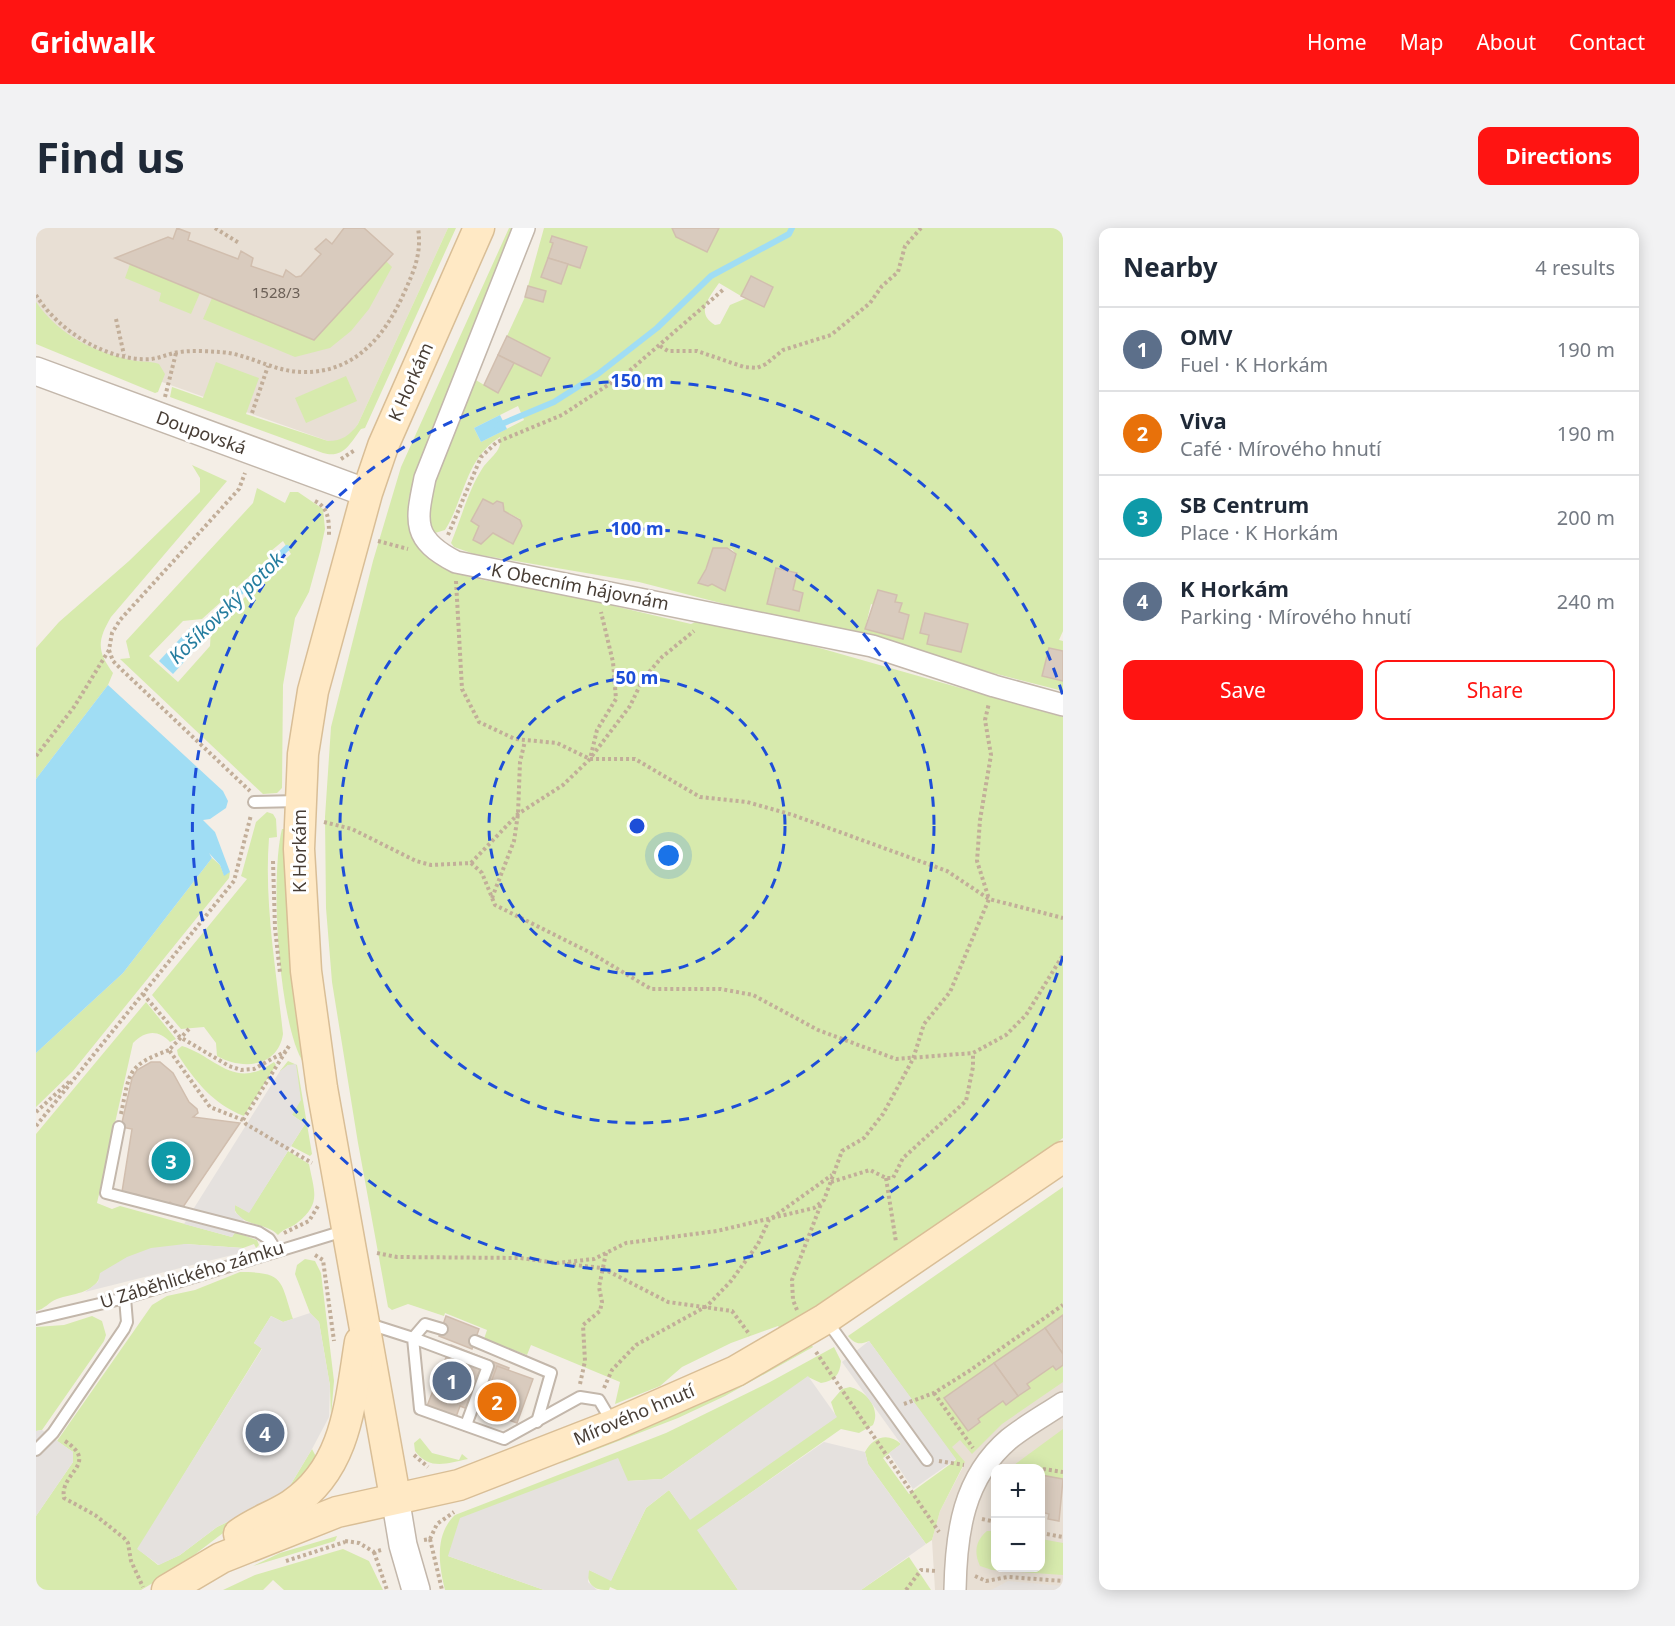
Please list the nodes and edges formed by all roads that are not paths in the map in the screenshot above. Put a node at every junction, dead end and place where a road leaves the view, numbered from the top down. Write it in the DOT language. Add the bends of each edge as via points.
graph roads {
  1 [pos="479,228"];
  2 [pos="524,228"];
  3 [pos="36,371"];
  4 [pos="367,493"];
  5 [pos="1063,705"];
  6 [pos="300,801"];
  7 [pos="254,802"];
  8 [pos="119,1127"];
  9 [pos="1063,1157"];
  10 [pos="347,1230"];
  11 [pos="276,1250"];
  12 [pos="125,1298"];
  13 [pos="813,1317"];
  14 [pos="36,1318"];
  15 [pos="363,1322"];
  16 [pos="442,1329"];
  17 [pos="412,1338"];
  18 [pos="475,1341"];
  19 [pos="1063,1403"];
  20 [pos="606,1412"];
  21 [pos="537,1422"];
  22 [pos="466,1425"];
  23 [pos="36,1450"];
  24 [pos="927,1460"];
  25 [pos="395,1497"];
  26 [pos="220,1558"];
  27 [pos="167,1590"];
  28 [pos="416,1590"];
  29 [pos="955,1590"];
  1 -- 4 [label="main road, K Horkám" via="383,446"];
  2 -- 5 [label="street, K Obecním hájovnám" via="424,477 417,517 432,546 456,562 872,646"];
  3 -- 4 [label="street, Doupovská"];
  4 -- 6 [label="main road, K Horkám" via="313,692"];
  6 -- 7 [label="lane"];
  6 -- 10 [label="main road, K Horkám" via="300,888 306,971"];
  8 -- 11 [label="lane" via="106,1193 258,1232"];
  9 -- 13 [label="main road, Mírového hnutí" via="908,1264"];
  10 -- 11 [label="lane, U Záběhlického zámku"];
  10 -- 15 [label="main road, K Horkám"];
  11 -- 12 [label="lane, U Záběhlického zámku"];
  12 -- 14 [label="lane, U Záběhlického zámku"];
  12 -- 23 [label="lane" via="124,1329 53,1433"];
  13 -- 20 [label="main road, Mírového hnutí" via="736,1371"];
  13 -- 24 [label="lane" via="893,1412"];
  15 -- 17 [label="lane"];
  15 -- 25 [label="main road, K Horkám"];
  15 -- 26 [label="main road" via="347,1420 336,1455 304,1495 238,1535"];
  16 -- 17 [label="lane" via="425,1324"];
  17 -- 22 [label="lane" via="420,1409"];
  17 -- 22 [label="lane" via="488,1366"];
  18 -- 21 [label="lane" via="551,1373"];
  19 -- 29 [label="street" via="980,1462 957,1532"];
  20 -- 21 [label="lane" via="579,1397"];
  20 -- 25 [label="main road, Mírového hnutí" via="459,1485"];
  21 -- 22 [label="lane" via="504,1439"];
  25 -- 26 [label="main road, Mírového hnutí" via="337,1512"];
  25 -- 28 [label="street"];
  26 -- 27 [label="main road, Mírového hnutí"];
}
